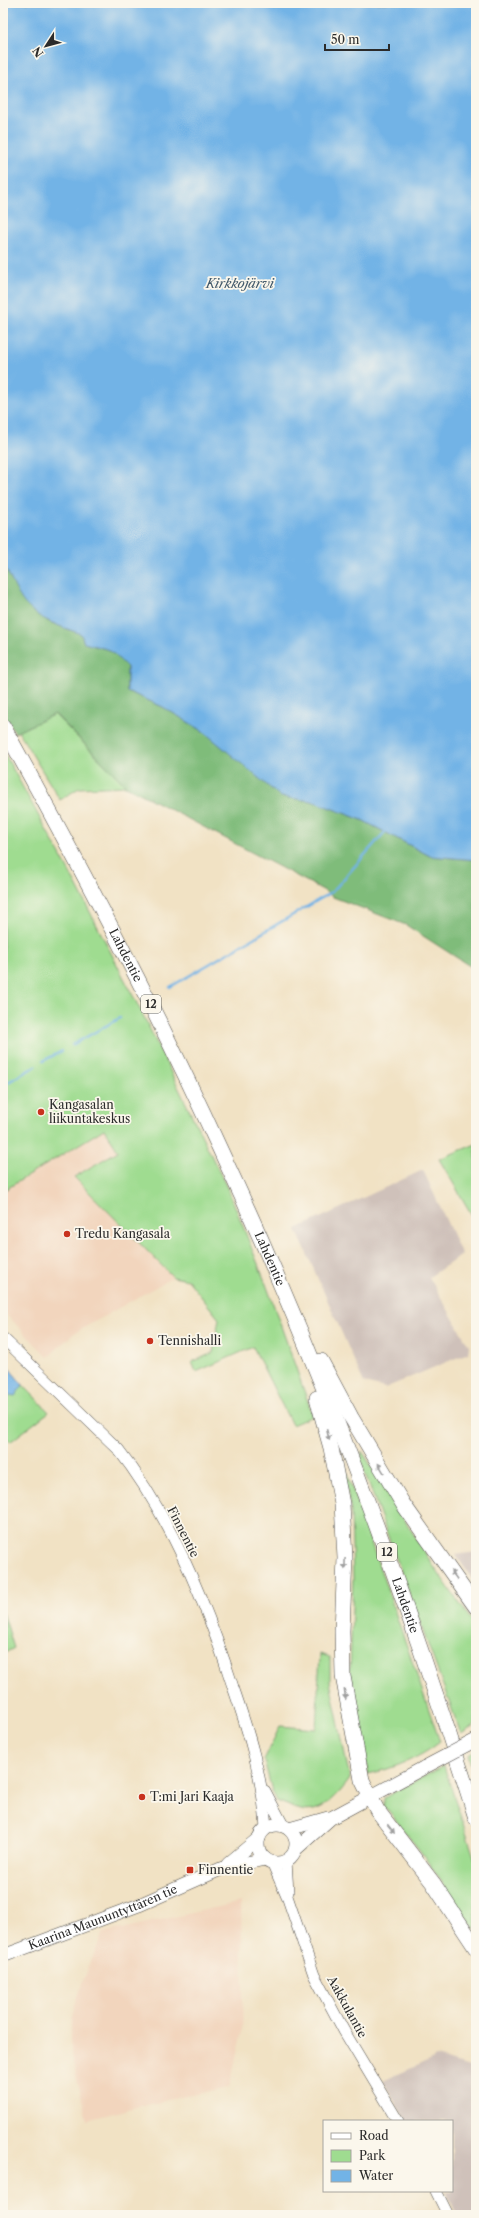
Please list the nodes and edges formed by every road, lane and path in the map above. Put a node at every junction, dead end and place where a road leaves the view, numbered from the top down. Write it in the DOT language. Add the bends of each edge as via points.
graph roads {
  1 [pos="3,726"];
  2 [pos="283,1291"];
  3 [pos="3,1338"];
  4 [pos="476,1607"];
  5 [pos="476,1740"];
  6 [pos="262,1785"];
  7 [pos="370,1796"];
  8 [pos="331,1818"];
  9 [pos="476,1818"];
  10 [pos="286,1827"];
  11 [pos="262,1833"];
  12 [pos="296,1849"];
  13 [pos="268,1860"];
  14 [pos="286,1861"];
  15 [pos="223,1868"];
  16 [pos="288,1899"];
  17 [pos="476,1948"];
  18 [pos="3,1956"];
  19 [pos="397,2120"];
  20 [pos="436,2192"];
  21 [pos="448,2215"];
  1 -- 2 [label="highway, Lahdentie / 12" via="142,986 220,1148"];
  4 -- 2 [label="highway, one-way" via="403,1504 381,1468"];
  2 -- 7 [label="highway, one-way" via="324,1421 337,1475 345,1544 343,1676 362,1780"];
  2 -- 9 [label="highway, Lahdentie / 12" via="362,1485 399,1585"];
  3 -- 6 [label="street, Finnentie" via="118,1449 131,1465 161,1515 203,1599 252,1742"];
  5 -- 7 [label="main road, bridge"];
  6 -- 10 [label="street, Finnentie"];
  6 -- 11 [label="street, Finnentie"];
  7 -- 8 [label="main road"];
  7 -- 17 [label="highway, one-way" via="377,1810 433,1883"];
  8 -- 10 [label="main road"];
  8 -- 12 [label="main road"];
  10 -- 11 [label="main road" via="271,1825"];
  10 -- 12 [label="main road" via="296,1838"];
  11 -- 13 [label="main road" via="259,1849"];
  11 -- 15 [label="main road, Kaarina Maununtyttären tie"];
  12 -- 14 [label="main road"];
  13 -- 14 [label="main road"];
  13 -- 15 [label="main road, Kaarina Maununtyttären tie"];
  13 -- 16 [label="street, Aakkulantie"];
  14 -- 16 [label="street, Aakkulantie"];
  15 -- 18 [label="main road, Kaarina Maununtyttären tie" via="139,1905"];
  16 -- 19 [label="street, Aakkulantie" via="314,1975"];
  20 -- 21 [label="street"];
}
